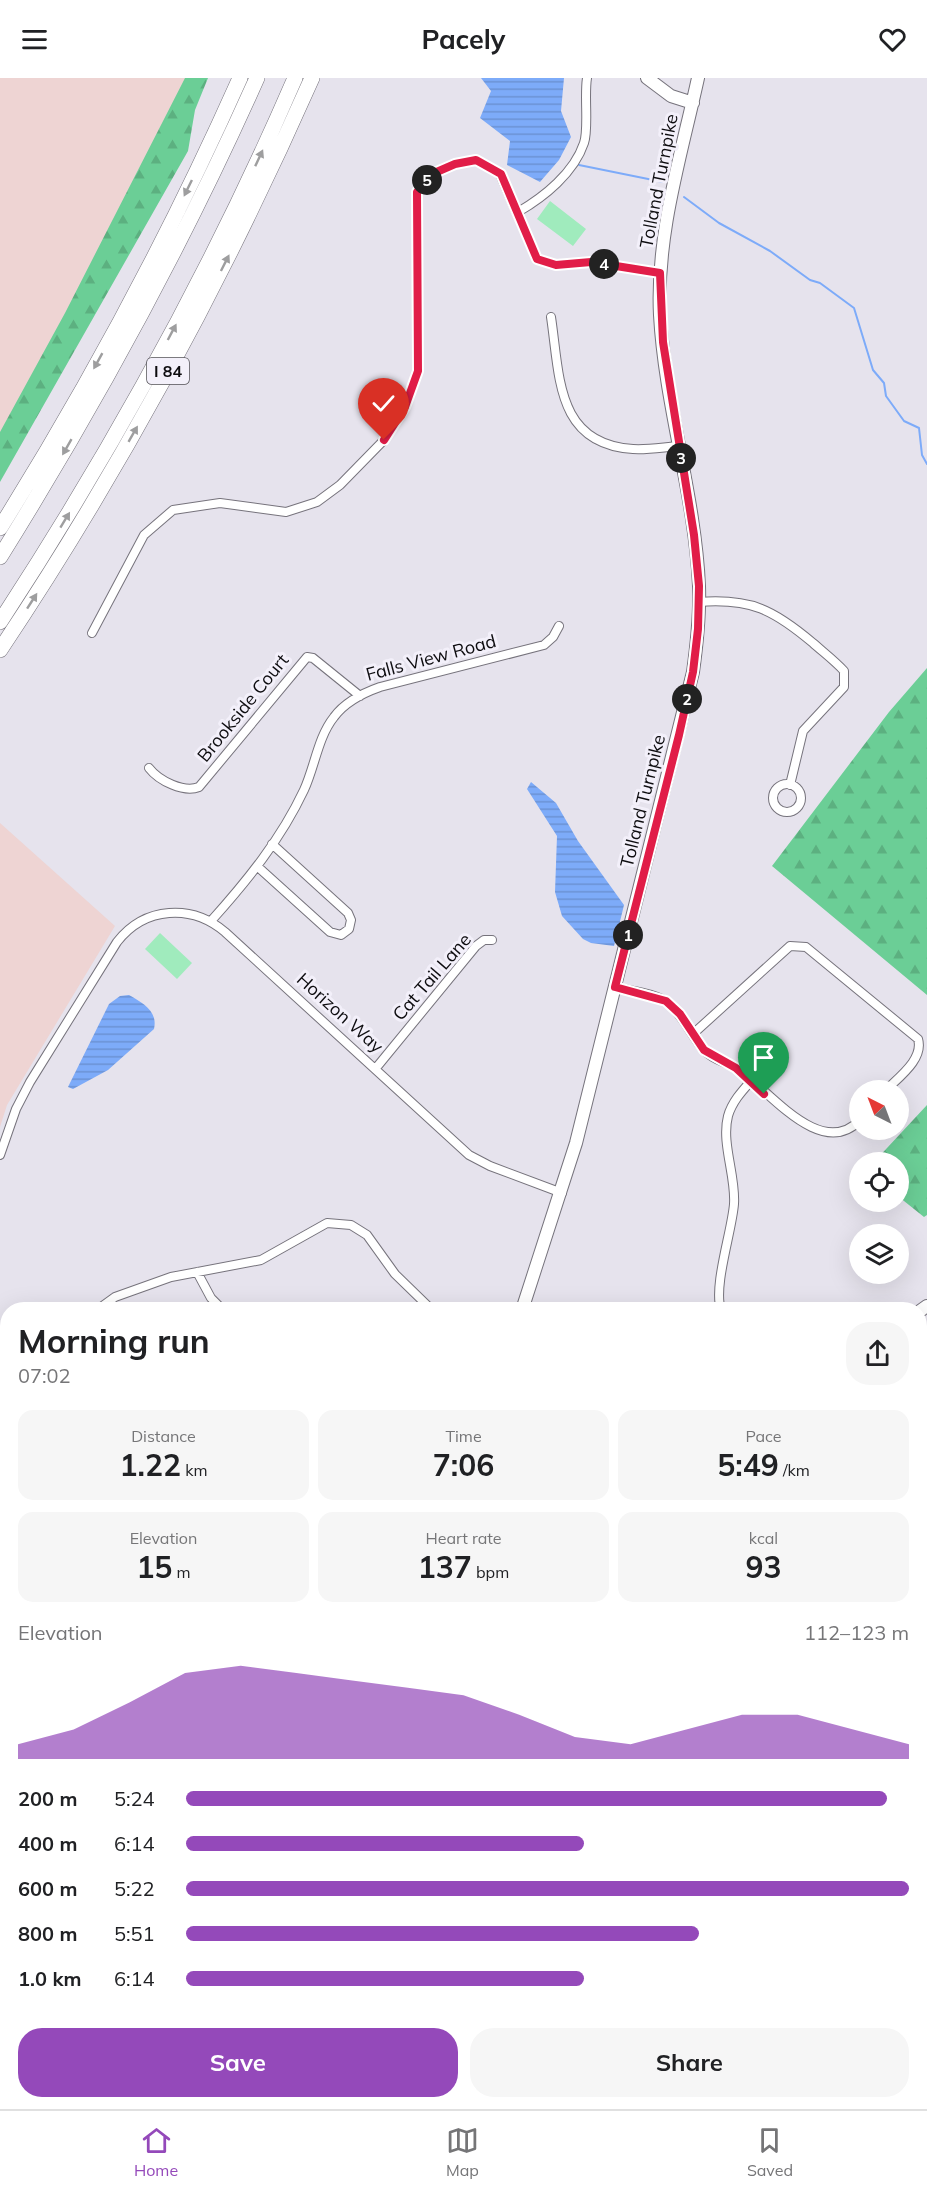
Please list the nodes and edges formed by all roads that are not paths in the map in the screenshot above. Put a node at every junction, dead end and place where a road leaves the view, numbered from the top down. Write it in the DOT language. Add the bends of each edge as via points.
graph roads {
  1 [pos="240,78"];
  2 [pos="257,78"];
  3 [pos="295,78"];
  4 [pos="312,78"];
  5 [pos="587,78"];
  6 [pos="647,78"];
  7 [pos="698,78"];
  8 [pos="693,103"];
  9 [pos="518,212"];
  10 [pos="660,273"];
  11 [pos="551,317"];
  12 [pos="679,446"];
  13 [pos="0,528"];
  14 [pos="0,557"];
  15 [pos="699,602"];
  16 [pos="0,622"];
  17 [pos="558,626"];
  18 [pos="92,633"];
  19 [pos="0,650"];
  20 [pos="360,696"];
  21 [pos="149,768"];
  22 [pos="790,785"];
  23 [pos="272,844"];
  24 [pos="258,867"];
  25 [pos="211,921"];
  26 [pos="492,940"];
  27 [pos="615,987"];
  28 [pos="694,1033"];
  29 [pos="376,1068"];
  30 [pos="896,1080"];
  31 [pos="751,1081"];
  32 [pos="849,1127"];
  33 [pos="0,1155"];
  34 [pos="562,1193"];
  35 [pos="197,1272"];
  36 [pos="109,1302"];
  37 [pos="215,1302"];
  38 [pos="424,1302"];
  39 [pos="525,1302"];
  40 [pos="719,1302"];
  1 -- 13 [label="highway, one-way" via="130,304"];
  2 -- 14 [label="highway, one-way" via="133,329"];
  16 -- 3 [label="highway, one-way" via="83,489 166,342 232,215"];
  19 -- 4 [label="highway, I 84, one-way" via="77,529 166,375 255,202"];
  5 -- 9 [label="street" via="584,142 567,171 540,200"];
  6 -- 8 [label="street" via="671,96"];
  7 -- 8 [label="street, Tolland Turnpike"];
  8 -- 10 [label="street, Tolland Turnpike" via="665,230"];
  9 -- 10 [label="street" via="537,259 556,265 591,262"];
  9 -- 18 [label="street" via="501,174 476,160 432,174 417,192 418,371 405,407 384,440 340,485 317,502 286,512 220,502 173,510 144,535"];
  10 -- 12 [label="street, Tolland Turnpike" via="663,342"];
  11 -- 12 [label="street" via="564,402 579,426 600,443 620,447"];
  12 -- 15 [label="street, Tolland Turnpike" via="694,535"];
  15 -- 22 [label="street" via="738,602 766,609 791,625 844,671 844,687 803,731"];
  15 -- 27 [label="street, Tolland Turnpike" via="693,672"];
  17 -- 20 [label="street, Falls View Road" via="551,640 542,646 387,685"];
  20 -- 21 [label="street, Brookside Court" via="307,657 199,787 163,781"];
  20 -- 23 [label="street, Falls View Road" via="330,724 304,790"];
  23 -- 24 [label="street, Falls View Road"];
  23 -- 24 [label="street" via="348,913 348,930 341,935 330,932"];
  24 -- 25 [label="street, Falls View Road"];
  25 -- 29 [label="street, Horizon Way"];
  25 -- 33 [label="street, Horizon Way" via="180,912 151,916 123,935 30,1082"];
  26 -- 29 [label="street, Cat Tail Lane" via="476,946"];
  27 -- 28 [label="street" via="666,1001"];
  27 -- 34 [label="street, Tolland Turnpike"];
  28 -- 30 [label="street" via="790,946 806,947 918,1039 918,1057"];
  28 -- 31 [label="street" via="704,1050"];
  29 -- 34 [label="street, Horizon Way" via="472,1157"];
  31 -- 32 [label="street" via="801,1122 823,1131"];
  31 -- 40 [label="street" via="728,1116 734,1203"];
  34 -- 39 [label="street, Tolland Turnpike"];
  35 -- 36 [label="street" via="145,1285"];
  35 -- 37 [label="street"];
  35 -- 38 [label="street" via="261,1260 327,1223 351,1225 367,1235 394,1274"];
}
